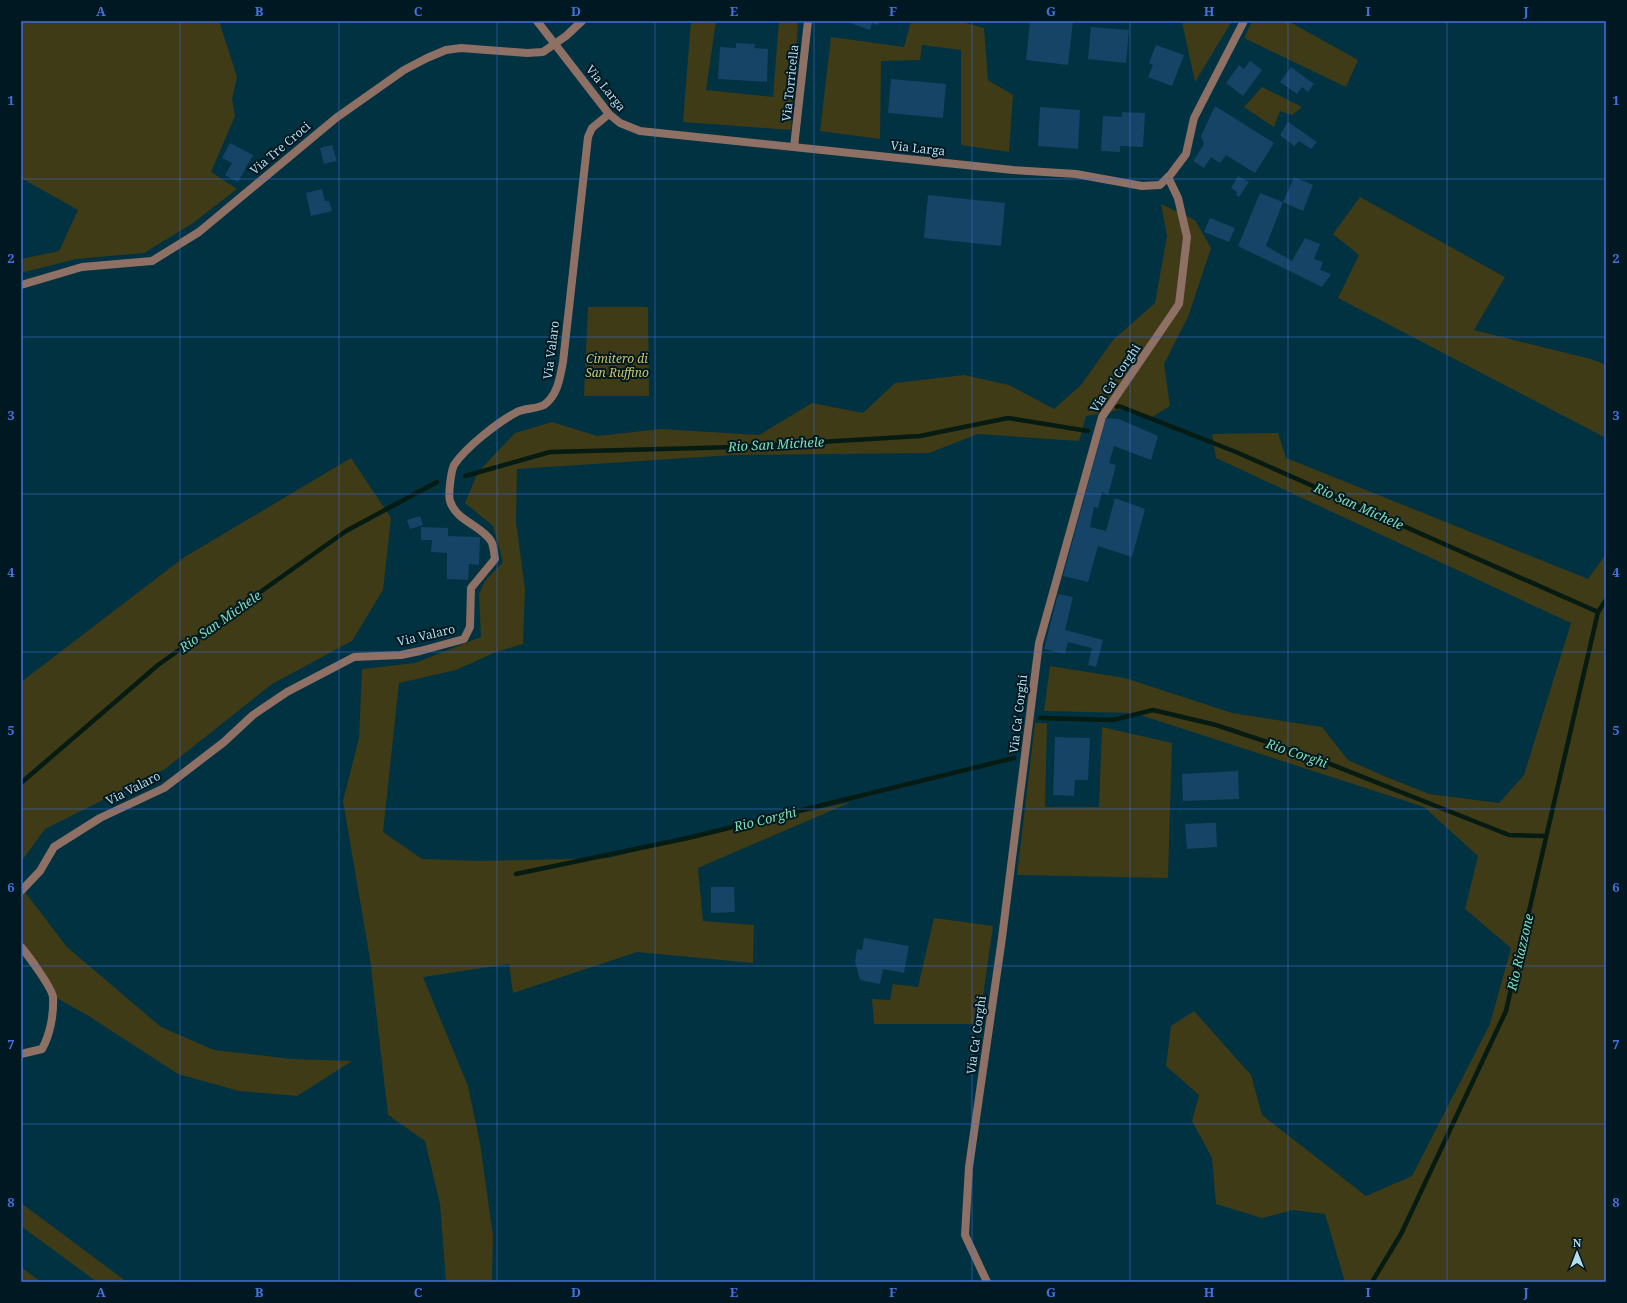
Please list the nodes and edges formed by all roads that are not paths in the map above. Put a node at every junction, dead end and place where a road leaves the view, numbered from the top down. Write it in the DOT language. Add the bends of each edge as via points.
graph roads {
  1 [pos="537,21"];
  2 [pos="582,21"];
  3 [pos="808,21"];
  4 [pos="1244,21"];
  5 [pos="556,43"];
  6 [pos="609,114"];
  7 [pos="794,147"];
  8 [pos="1168,177"];
  9 [pos="21,285"];
  10 [pos="21,891"];
  11 [pos="21,947"];
  12 [pos="21,1054"];
  13 [pos="987,1282"];
  1 -- 5 [label="street, Via Larga"];
  2 -- 5 [label="street, Via Tre Croci"];
  3 -- 7 [label="street, Via Torricella"];
  4 -- 8 [label="street, Via Larga" via="1194,118 1186,154"];
  5 -- 6 [label="street, Via Larga"];
  5 -- 9 [label="street, Via Tre Croci" via="544,52 536,54 462,48 446,50 427,58 404,70 359,101 199,232 152,261 82,267"];
  6 -- 7 [label="street, Via Larga" via="631,129 652,134"];
  6 -- 10 [label="street, Via Valaro" via="592,128 588,137 558,387 544,405 518,412 491,430 466,451 454,466 451,475 450,502 462,518 481,530 492,542 496,559 471,588 470,627 464,639 400,655 354,657 286,692 253,715 224,742 164,788 100,818 54,847 40,871"];
  7 -- 8 [label="street, Via Larga" via="1013,170 1076,174 1142,186 1160,185"];
  8 -- 13 [label="street, Via Ca' Corghi" via="1178,198 1187,237 1179,304 1102,417 1039,643 1002,938 969,1167 964,1235"];
  11 -- 12 [label="street" via="53,996 49,1037 42,1049"];
}
